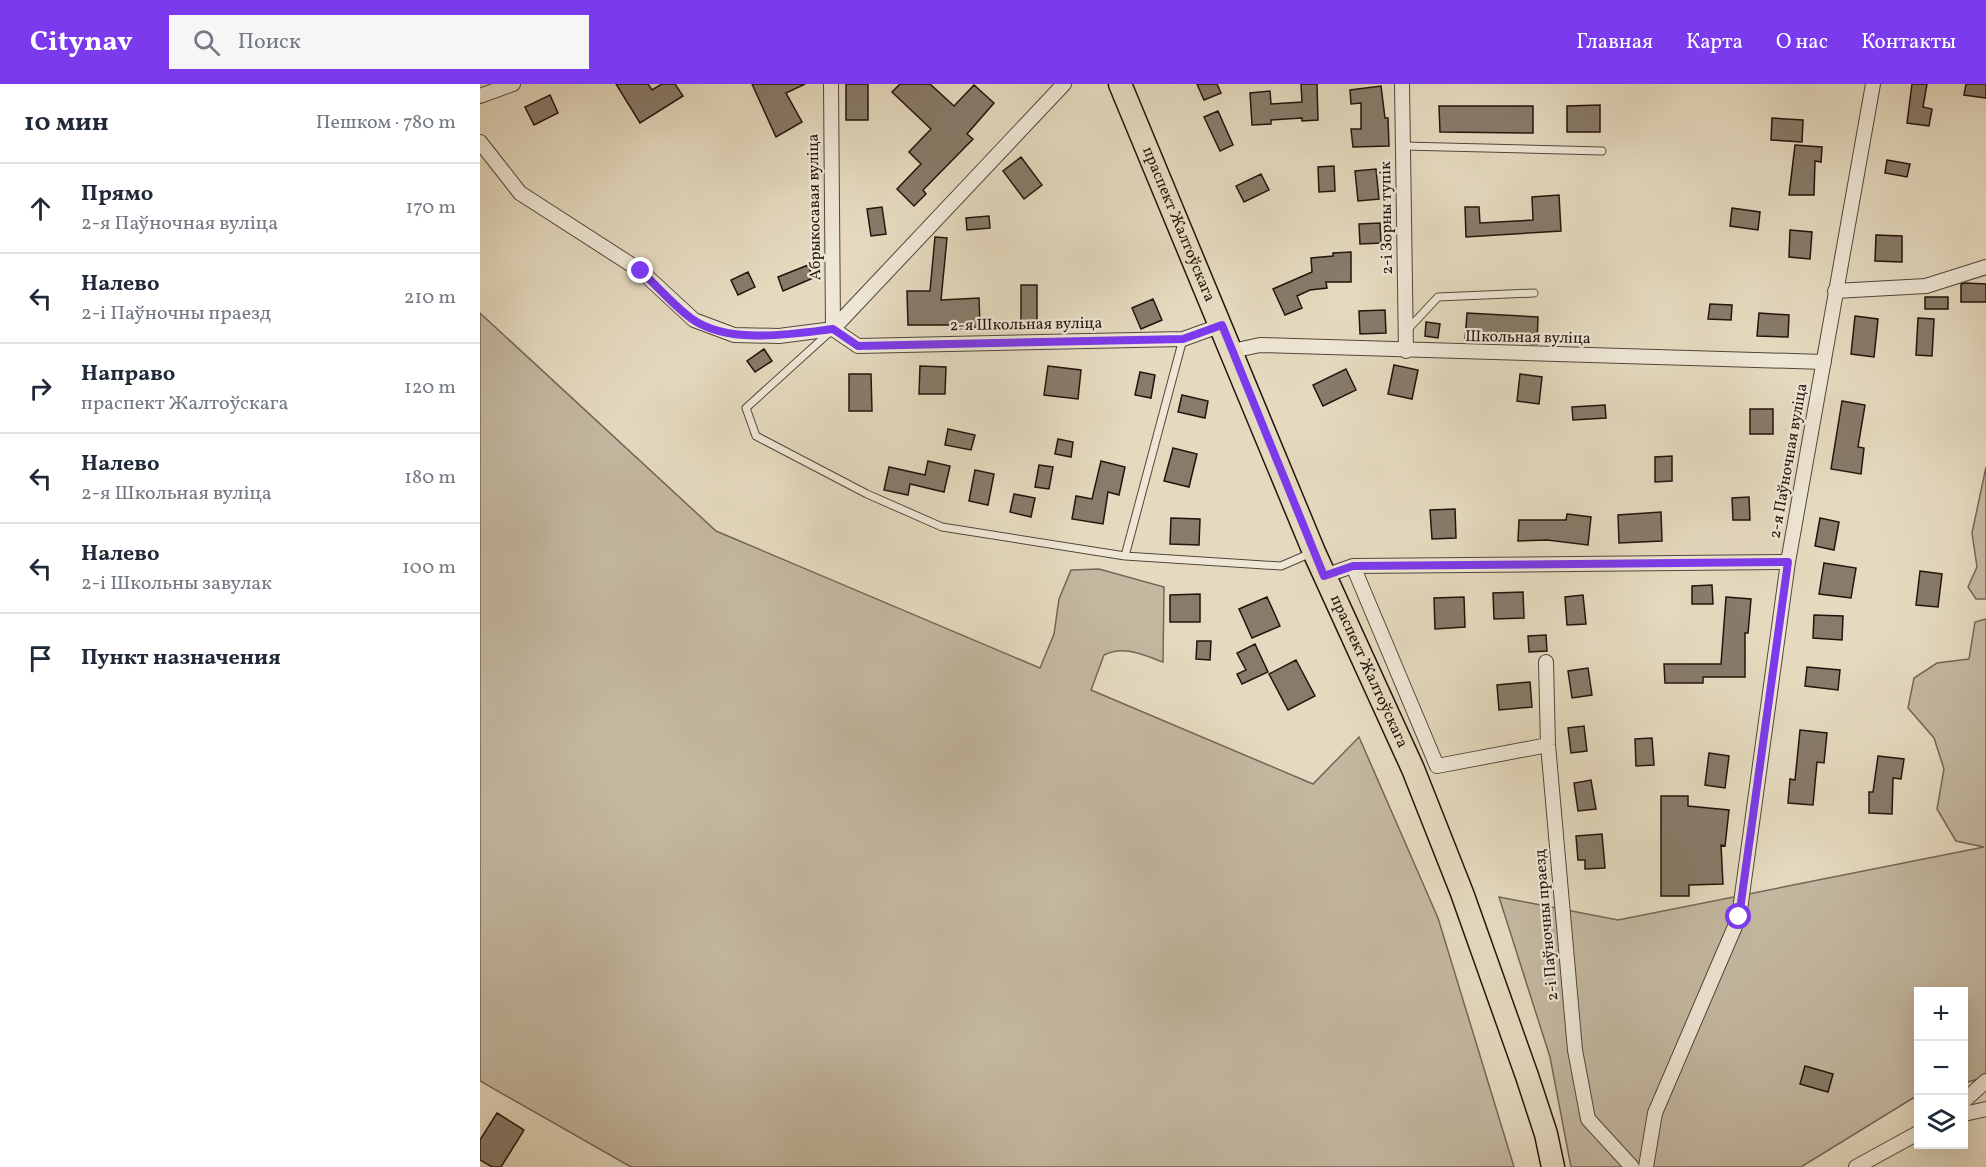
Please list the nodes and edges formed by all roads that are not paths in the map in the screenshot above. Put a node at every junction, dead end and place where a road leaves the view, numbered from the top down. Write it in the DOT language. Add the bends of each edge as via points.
graph roads {
  1 [pos="513,84"];
  2 [pos="831,84"];
  3 [pos="1064,84"];
  4 [pos="1120,84"];
  5 [pos="1402,84"];
  6 [pos="1873,84"];
  7 [pos="480,96"];
  8 [pos="480,142"];
  9 [pos="1402,146"];
  10 [pos="1602,151"];
  11 [pos="1986,267"];
  12 [pos="1835,291"];
  13 [pos="1534,293"];
  14 [pos="1222,325"];
  15 [pos="833,329"];
  16 [pos="1406,332"];
  17 [pos="1183,339"];
  18 [pos="1232,351"];
  19 [pos="1406,351"];
  20 [pos="1824,362"];
  21 [pos="1314,552"];
  22 [pos="1125,556"];
  23 [pos="1788,562"];
  24 [pos="1353,566"];
  25 [pos="1324,576"];
  26 [pos="1546,662"];
  27 [pos="1548,745"];
  28 [pos="1986,1081"];
  29 [pos="1968,1097"];
  30 [pos="1986,1109"];
  31 [pos="1968,1113"];
  32 [pos="1914,1135"];
  33 [pos="1553,1167"];
  34 [pos="1632,1167"];
  35 [pos="1646,1167"];
  36 [pos="1856,1167"];
  1 -- 7 [label="street"];
  2 -- 15 [label="street, Абрыкосавая вуліца"];
  3 -- 15 [label="street"];
  4 -- 14 [label="main road, праспект Жалтоўскага"];
  5 -- 9 [label="street, 2-і Зорны тупік"];
  6 -- 12 [label="street, 2-я Паўночная вуліца"];
  8 -- 15 [label="street" via="520,193 641,271 693,320 734,335 779,336"];
  9 -- 10 [label="lane"];
  9 -- 16 [label="street, 2-і Зорны тупік"];
  11 -- 12 [label="street" via="1926,286"];
  12 -- 20 [label="street, 2-я Паўночная вуліца"];
  13 -- 16 [label="lane" via="1438,297"];
  14 -- 17 [label="street, 2-я Школьная вуліца"];
  14 -- 18 [label="main road, праспект Жалтоўскага"];
  15 -- 17 [label="street, 2-я Школьная вуліца" via="858,346"];
  15 -- 22 [label="lane" via="746,408 756,436 867,494 942,527"];
  16 -- 19 [label="street, 2-і Зорны тупік"];
  17 -- 22 [label="lane"];
  18 -- 19 [label="street, Школьная вуліца" via="1260,345"];
  18 -- 21 [label="main road, праспект Жалтоўскага"];
  19 -- 20 [label="street, Школьная вуліца"];
  20 -- 23 [label="street, 2-я Паўночная вуліца"];
  21 -- 22 [label="lane" via="1281,566"];
  21 -- 25 [label="main road, праспект Жалтоўскага"];
  23 -- 24 [label="street"];
  23 -- 35 [label="street, 2-я Паўночная вуліца" via="1739,917 1655,1113"];
  24 -- 25 [label="street"];
  24 -- 27 [label="street" via="1437,766"];
  25 -- 33 [label="main road, праспект Жалтоўскага" via="1413,769 1462,893 1527,1076"];
  26 -- 27 [label="street, 2-і Паўночны праезд"];
  27 -- 34 [label="street, 2-і Паўночны праезд" via="1575,1050 1588,1119"];
  28 -- 29 [label="street"];
  30 -- 31 [label="street"];
  32 -- 36 [label="street"];
}
